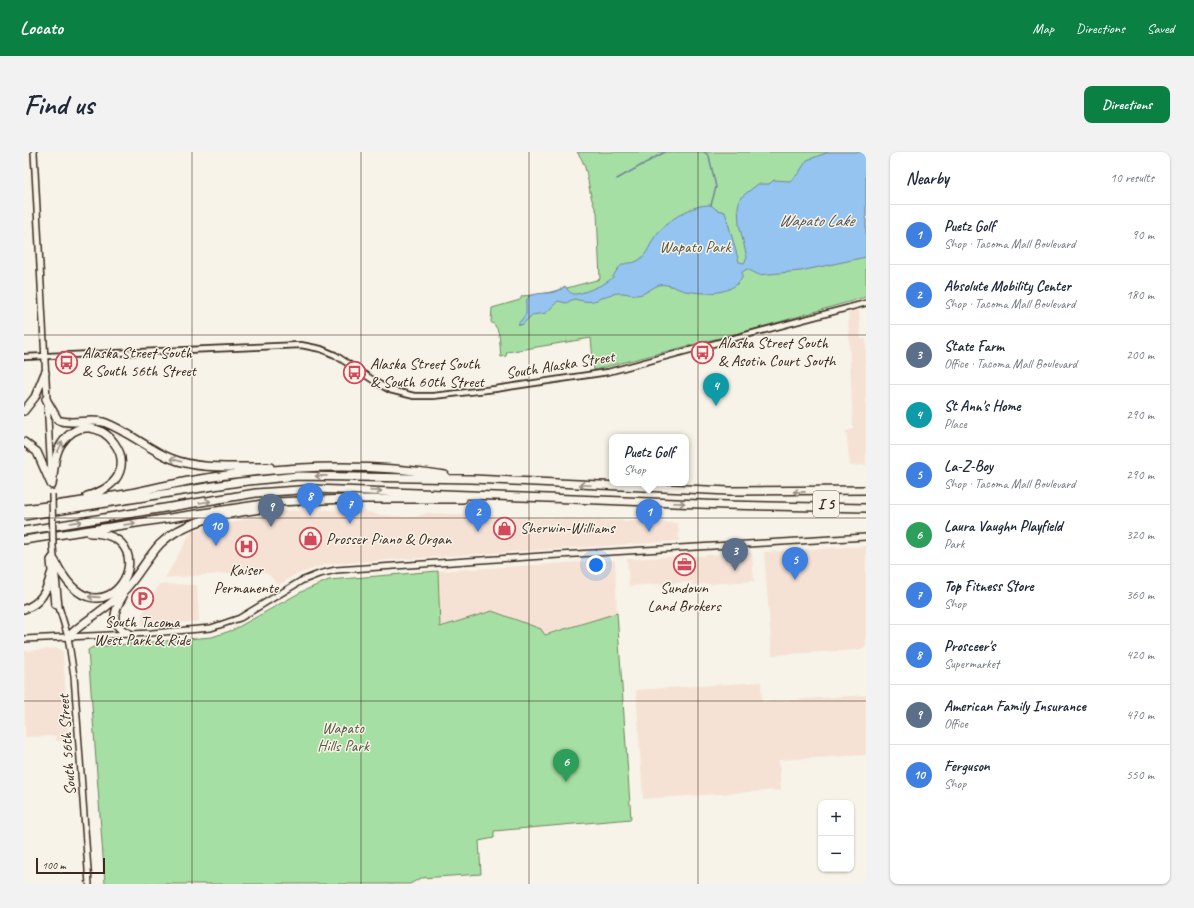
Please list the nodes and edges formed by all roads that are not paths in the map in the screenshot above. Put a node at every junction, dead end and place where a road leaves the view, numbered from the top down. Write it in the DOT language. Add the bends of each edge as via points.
graph roads {
  1 [pos="34,152"];
  2 [pos="866,303"];
  3 [pos="44,356"];
  4 [pos="24,357"];
  5 [pos="45,373"];
  6 [pos="46,399"];
  7 [pos="24,411"];
  8 [pos="24,442"];
  9 [pos="298,468"];
  10 [pos="472,479"];
  11 [pos="52,485"];
  12 [pos="609,485"];
  13 [pos="622,486"];
  14 [pos="866,490"];
  15 [pos="337,499"];
  16 [pos="584,500"];
  17 [pos="866,503"];
  18 [pos="58,504"];
  19 [pos="785,505"];
  20 [pos="24,506"];
  21 [pos="48,506"];
  22 [pos="866,508"];
  23 [pos="24,509"];
  24 [pos="24,516"];
  25 [pos="24,531"];
  26 [pos="63,534"];
  27 [pos="866,537"];
  28 [pos="24,540"];
  29 [pos="54,559"];
  30 [pos="51,574"];
  31 [pos="138,575"];
  32 [pos="59,607"];
  33 [pos="24,609"];
  34 [pos="130,634"];
  35 [pos="68,637"];
  36 [pos="24,640"];
  37 [pos="90,884"];
  1 -- 3 [label="main road, South 56th Street"];
  2 -- 3 [label="street, South Alaska Street" via="608,372 433,396 414,396 390,390 335,355 322,349 301,345"];
  3 -- 4 [label="street, South Alaska Street"];
  3 -- 5 [label="main road, South 56th Street"];
  5 -- 6 [label="main road, South 56th Street"];
  5 -- 7 [label="highway" via="35,397"];
  9 -- 6 [label="highway, one-way" via="207,466 179,461 153,450 106,423 93,420 62,421 55,416"];
  6 -- 11 [label="main road, South 56th Street"];
  8 -- 11 [label="highway" via="37,452"];
  9 -- 10 [label="highway" via="409,469"];
  9 -- 18 [label="highway" via="198,479 126,494"];
  12 -- 10 [label="highway, I 5, one-way"];
  10 -- 24 [label="highway, I 5, one-way" via="298,476 239,482"];
  11 -- 18 [label="highway, one-way" via="58,452 62,442 70,434 83,429 93,429 106,434 116,444 120,454 120,467 112,483 92,495"];
  11 -- 29 [label="main road, South 56th Street, bridge"];
  14 -- 13 [label="highway, I 5, one-way" via="729,491"];
  15 -- 16 [label="highway"];
  26 -- 15 [label="highway, one-way" via="252,505"];
  15 -- 31 [label="highway" via="240,513 187,526 169,536 160,545"];
  16 -- 19 [label="highway, I 5, one-way"];
  25 -- 16 [label="highway, I 5, one-way" via="256,493 282,491 353,490"];
  17 -- 19 [label="highway, I 5"];
  18 -- 21 [label="highway"];
  19 -- 22 [label="highway"];
  20 -- 21 [label="highway"];
  21 -- 23 [label="highway"];
  26 -- 28 [label="highway"];
  26 -- 29 [label="highway, one-way" via="95,533 118,541 127,554 128,573 123,584 115,592 104,597 91,597 72,588"];
  27 -- 34 [label="main road" via="336,570 297,582 253,611 226,624 205,629"];
  29 -- 30 [label="main road, South 56th Street" via="50,560"];
  29 -- 32 [label="main road, South 56th Street"];
  30 -- 32 [label="main road, South 56th Street" via="54,604"];
  30 -- 33 [label="highway" via="42,598"];
  31 -- 34 [label="highway" via="121,599 115,615 120,629"];
  31 -- 35 [label="highway" via="114,600 77,627"];
  32 -- 35 [label="main road, South 56th Street"];
  34 -- 35 [label="main road"];
  35 -- 36 [label="main road"];
  35 -- 37 [label="main road, South 56th Street" via="75,684"];
}
